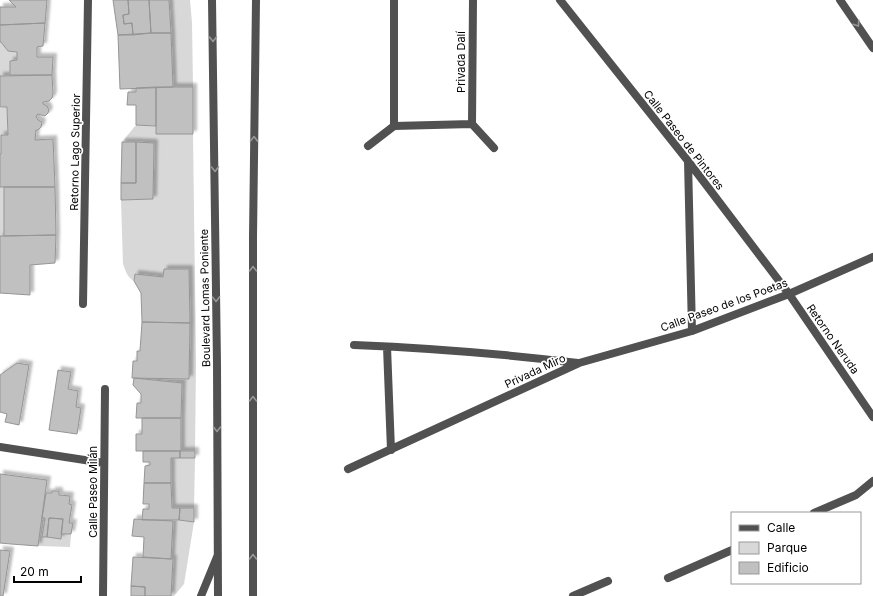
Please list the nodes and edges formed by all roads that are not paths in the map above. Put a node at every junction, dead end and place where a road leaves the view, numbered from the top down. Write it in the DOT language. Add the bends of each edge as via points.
graph roads {
  1 [pos="88,0"];
  2 [pos="212,0"];
  3 [pos="256,0"];
  4 [pos="394,0"];
  5 [pos="473,0"];
  6 [pos="560,0"];
  7 [pos="840,0"];
  8 [pos="873,48"];
  9 [pos="472,124"];
  10 [pos="394,126"];
  11 [pos="368,146"];
  12 [pos="494,148"];
  13 [pos="688,161"];
  14 [pos="873,257"];
  15 [pos="789,294"];
  16 [pos="83,304"];
  17 [pos="692,330"];
  18 [pos="354,345"];
  19 [pos="388,347"];
  20 [pos="579,363"];
  21 [pos="105,389"];
  22 [pos="873,416"];
  23 [pos="0,447"];
  24 [pos="391,450"];
  25 [pos="104,463"];
  26 [pos="348,469"];
  27 [pos="873,481"];
  28 [pos="816,512"];
  29 [pos="731,550"];
  30 [pos="218,557"];
  31 [pos="668,578"];
  32 [pos="608,582"];
  33 [pos="103,596"];
  34 [pos="201,596"];
  35 [pos="218,596"];
  36 [pos="253,596"];
  37 [pos="573,596"];
  1 -- 16 [label="street, Retorno Lago Superior"];
  2 -- 30 [label="street, Boulevard Lomas Poniente, one-way"];
  36 -- 3 [label="street, one-way"];
  4 -- 10 [label="street"];
  5 -- 9 [label="street, Privada Dalí"];
  6 -- 13 [label="street, Calle Paseo de Pintores"];
  7 -- 8 [label="street, one-way"];
  9 -- 10 [label="street"];
  9 -- 12 [label="street"];
  10 -- 11 [label="street"];
  13 -- 15 [label="street, Calle Paseo de Pintores"];
  13 -- 17 [label="street"];
  14 -- 15 [label="street, Calle Paseo de los Poetas"];
  15 -- 17 [label="street, Calle Paseo de los Poetas"];
  15 -- 22 [label="street, Retorno Neruda"];
  17 -- 20 [label="street, Calle Paseo de los Poetas"];
  18 -- 19 [label="street, Privada Miro"];
  19 -- 20 [label="street, Privada Miro"];
  19 -- 24 [label="street"];
  20 -- 24 [label="street, Privada Miro"];
  21 -- 25 [label="street, Calle Paseo Milán"];
  23 -- 25 [label="street"];
  24 -- 26 [label="street, Privada Miro"];
  25 -- 33 [label="street, Calle Paseo Milán"];
  27 -- 28 [label="street" via="856,495"];
  29 -- 31 [label="street"];
  30 -- 34 [label="street"];
  30 -- 35 [label="street, Boulevard Lomas Poniente"];
  32 -- 37 [label="street"];
}
